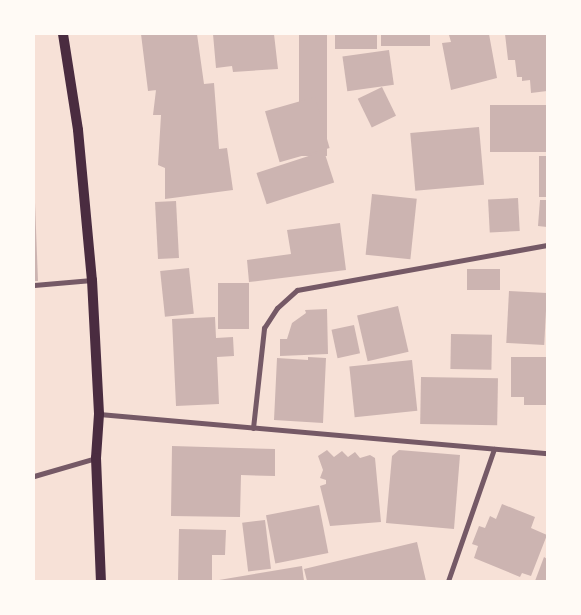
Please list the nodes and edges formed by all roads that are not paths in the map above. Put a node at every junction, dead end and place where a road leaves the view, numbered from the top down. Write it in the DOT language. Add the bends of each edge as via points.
graph roads {
  1 [pos="63,34"];
  2 [pos="547,245"];
  3 [pos="92,280"];
  4 [pos="34,285"];
  5 [pos="99,414"];
  6 [pos="253,428"];
  7 [pos="494,449"];
  8 [pos="547,453"];
  9 [pos="96,458"];
  10 [pos="34,476"];
  11 [pos="101,581"];
  12 [pos="448,581"];
  1 -- 3 [label="main road" via="78,130"];
  2 -- 6 [label="street" via="298,290 277,308 264,328"];
  3 -- 4 [label="street"];
  3 -- 5 [label="main road"];
  5 -- 6 [label="street"];
  5 -- 9 [label="main road"];
  6 -- 7 [label="street"];
  7 -- 8 [label="street"];
  7 -- 12 [label="street"];
  9 -- 10 [label="street"];
  9 -- 11 [label="main road"];
}
